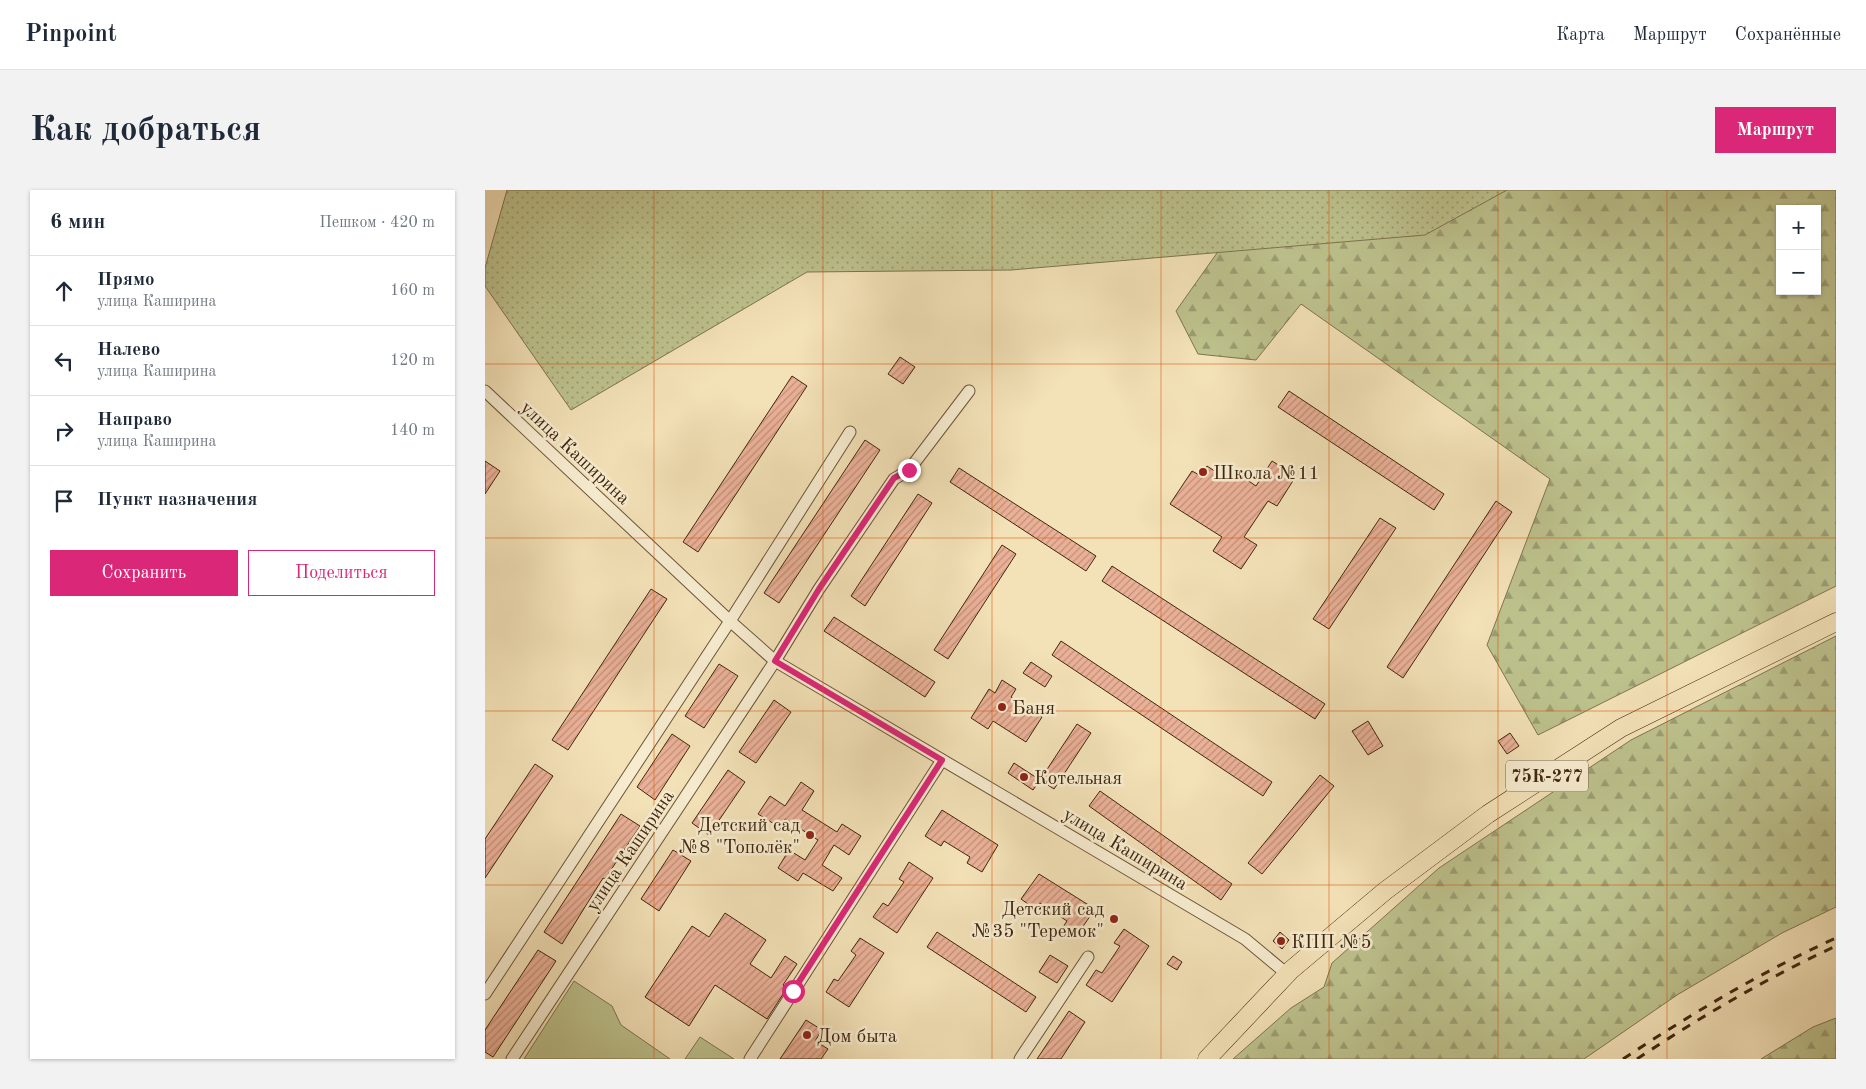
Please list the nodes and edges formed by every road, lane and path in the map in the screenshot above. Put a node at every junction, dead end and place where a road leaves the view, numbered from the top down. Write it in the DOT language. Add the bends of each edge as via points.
graph roads {
  1 [pos="485,391"];
  2 [pos="969,391"];
  3 [pos="850,432"];
  4 [pos="730,621"];
  5 [pos="1836,622"];
  6 [pos="775,661"];
  7 [pos="942,760"];
  8 [pos="1088,957"];
  9 [pos="1287,974"];
  10 [pos="485,994"];
  11 [pos="512,1059"];
  12 [pos="750,1059"];
  13 [pos="1020,1059"];
  14 [pos="1207,1059"];
  1 -- 4 [label="street, улица Каширина"];
  2 -- 6 [label="street, улица Каширина" via="909,470 894,478"];
  3 -- 4 [label="street"];
  4 -- 6 [label="street, улица Каширина"];
  4 -- 10 [label="street"];
  5 -- 9 [label="main road, 75К-277" via="1621,728 1488,814 1385,891"];
  6 -- 7 [label="street, улица Каширина"];
  6 -- 11 [label="street, улица Каширина"];
  7 -- 9 [label="street, улица Каширина" via="1245,939"];
  7 -- 12 [label="street"];
  8 -- 13 [label="street"];
  9 -- 14 [label="main road, 75К-277"];
}
